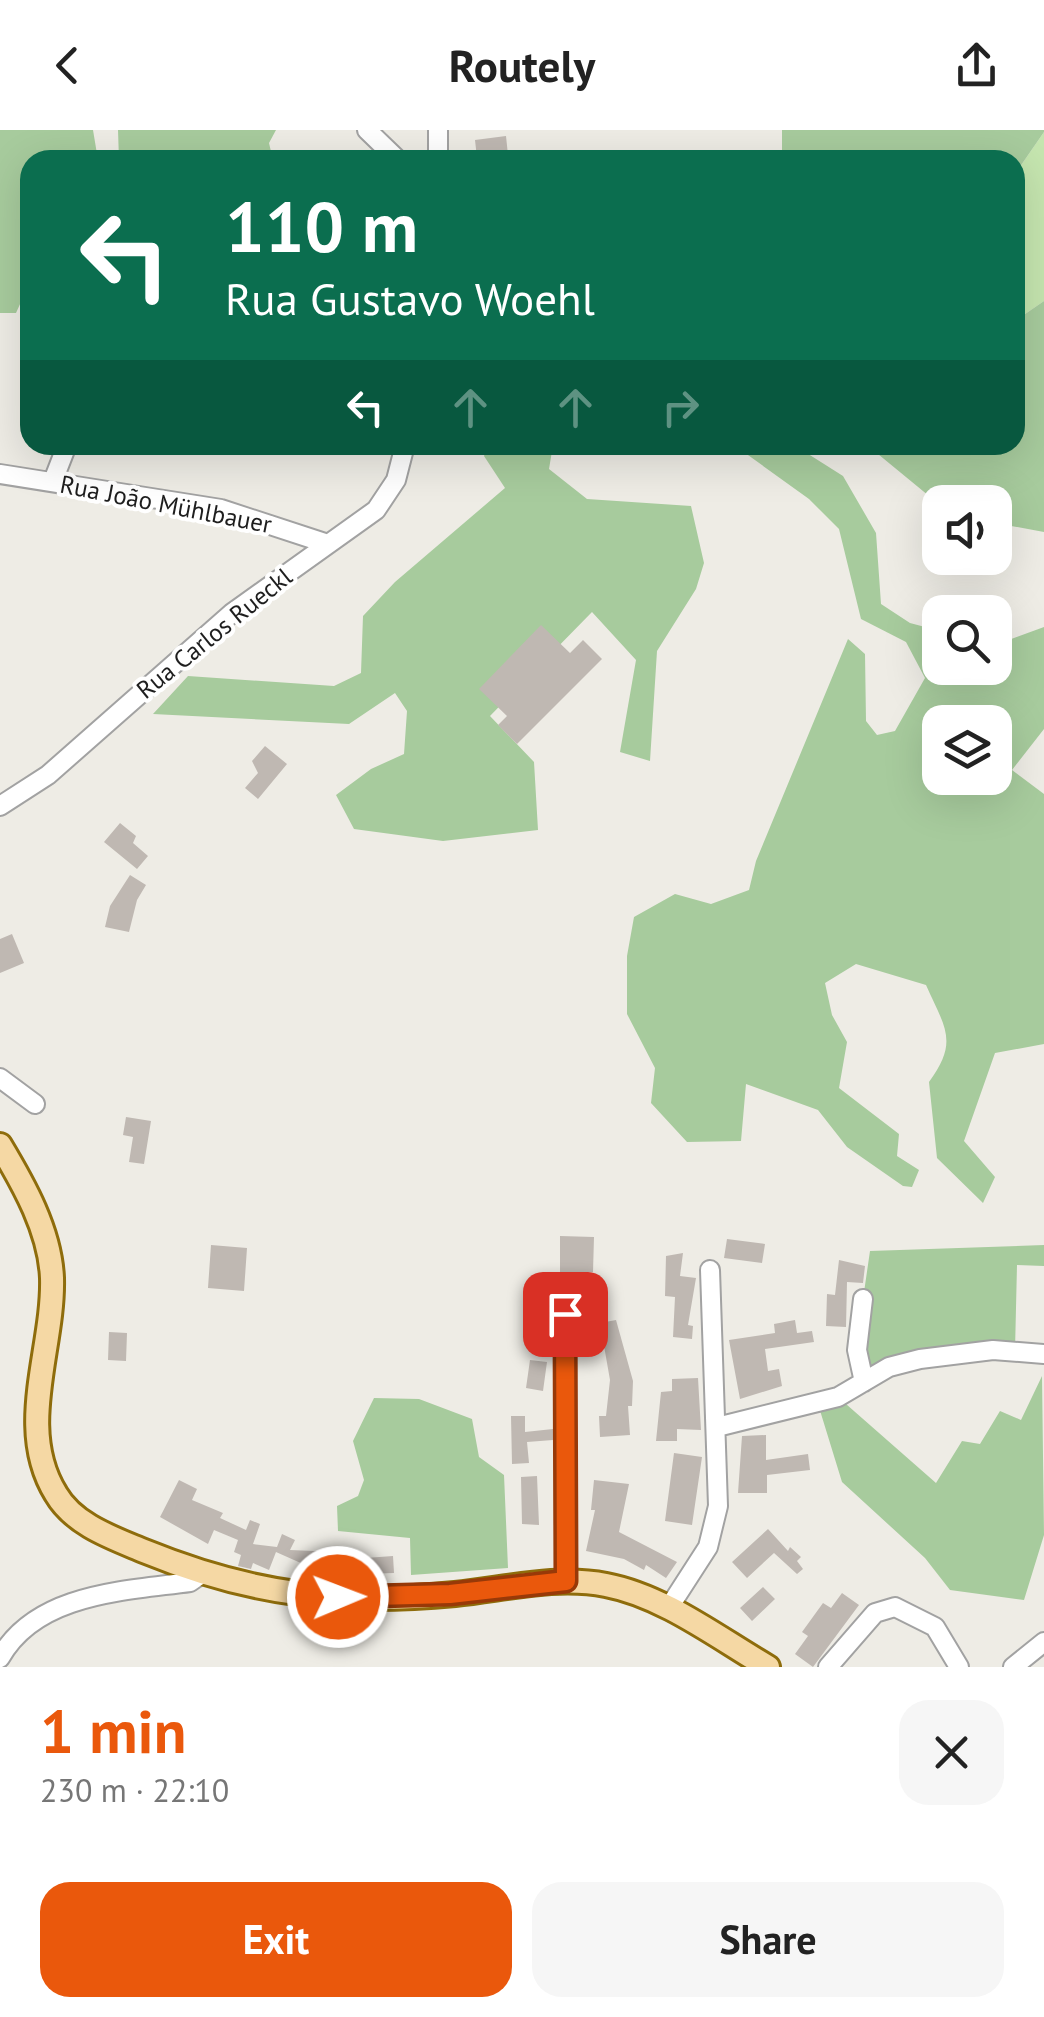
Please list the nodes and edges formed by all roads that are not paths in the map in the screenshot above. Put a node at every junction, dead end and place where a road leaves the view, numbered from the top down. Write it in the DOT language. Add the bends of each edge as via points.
graph roads {
  1 [pos="367,130"];
  2 [pos="388,150"];
  3 [pos="63,455"];
  4 [pos="402,455"];
  5 [pos="0,474"];
  6 [pos="53,481"];
  7 [pos="328,544"];
  8 [pos="0,806"];
  9 [pos="0,1078"];
  10 [pos="36,1104"];
  11 [pos="3,1155"];
  12 [pos="710,1270"];
  13 [pos="862,1300"];
  14 [pos="565,1314"];
  15 [pos="1044,1354"];
  16 [pos="864,1382"];
  17 [pos="716,1427"];
  18 [pos="202,1573"];
  19 [pos="566,1581"];
  20 [pos="668,1609"];
  21 [pos="1044,1642"];
  22 [pos="0,1658"];
  23 [pos="768,1667"];
  24 [pos="828,1667"];
  25 [pos="959,1667"];
  26 [pos="1013,1667"];
  1 -- 2 [label="street"];
  3 -- 6 [label="street"];
  4 -- 7 [label="street, Rua Carlos Rueckl" via="384,501"];
  5 -- 6 [label="street, Rua João Mühlbauer"];
  6 -- 7 [label="street, Rua João Mühlbauer" via="221,509"];
  7 -- 8 [label="street, Rua Carlos Rueckl" via="232,613 48,774"];
  9 -- 10 [label="street"];
  11 -- 18 [label="main road" via="42,1228 51,1270 37,1417 49,1481 61,1502 94,1528"];
  12 -- 17 [label="street"];
  13 -- 16 [label="street" via="857,1350"];
  14 -- 19 [label="street"];
  15 -- 16 [label="street" via="948,1354 889,1367"];
  16 -- 17 [label="street" via="818,1404"];
  17 -- 20 [label="street" via="714,1527"];
  18 -- 19 [label="main road" via="280,1594 338,1597"];
  18 -- 22 [label="street" via="190,1582 74,1602 25,1627"];
  19 -- 20 [label="main road" via="608,1585"];
  20 -- 23 [label="main road"];
  21 -- 26 [label="street"];
  24 -- 25 [label="street" via="884,1607 927,1619"];
}
